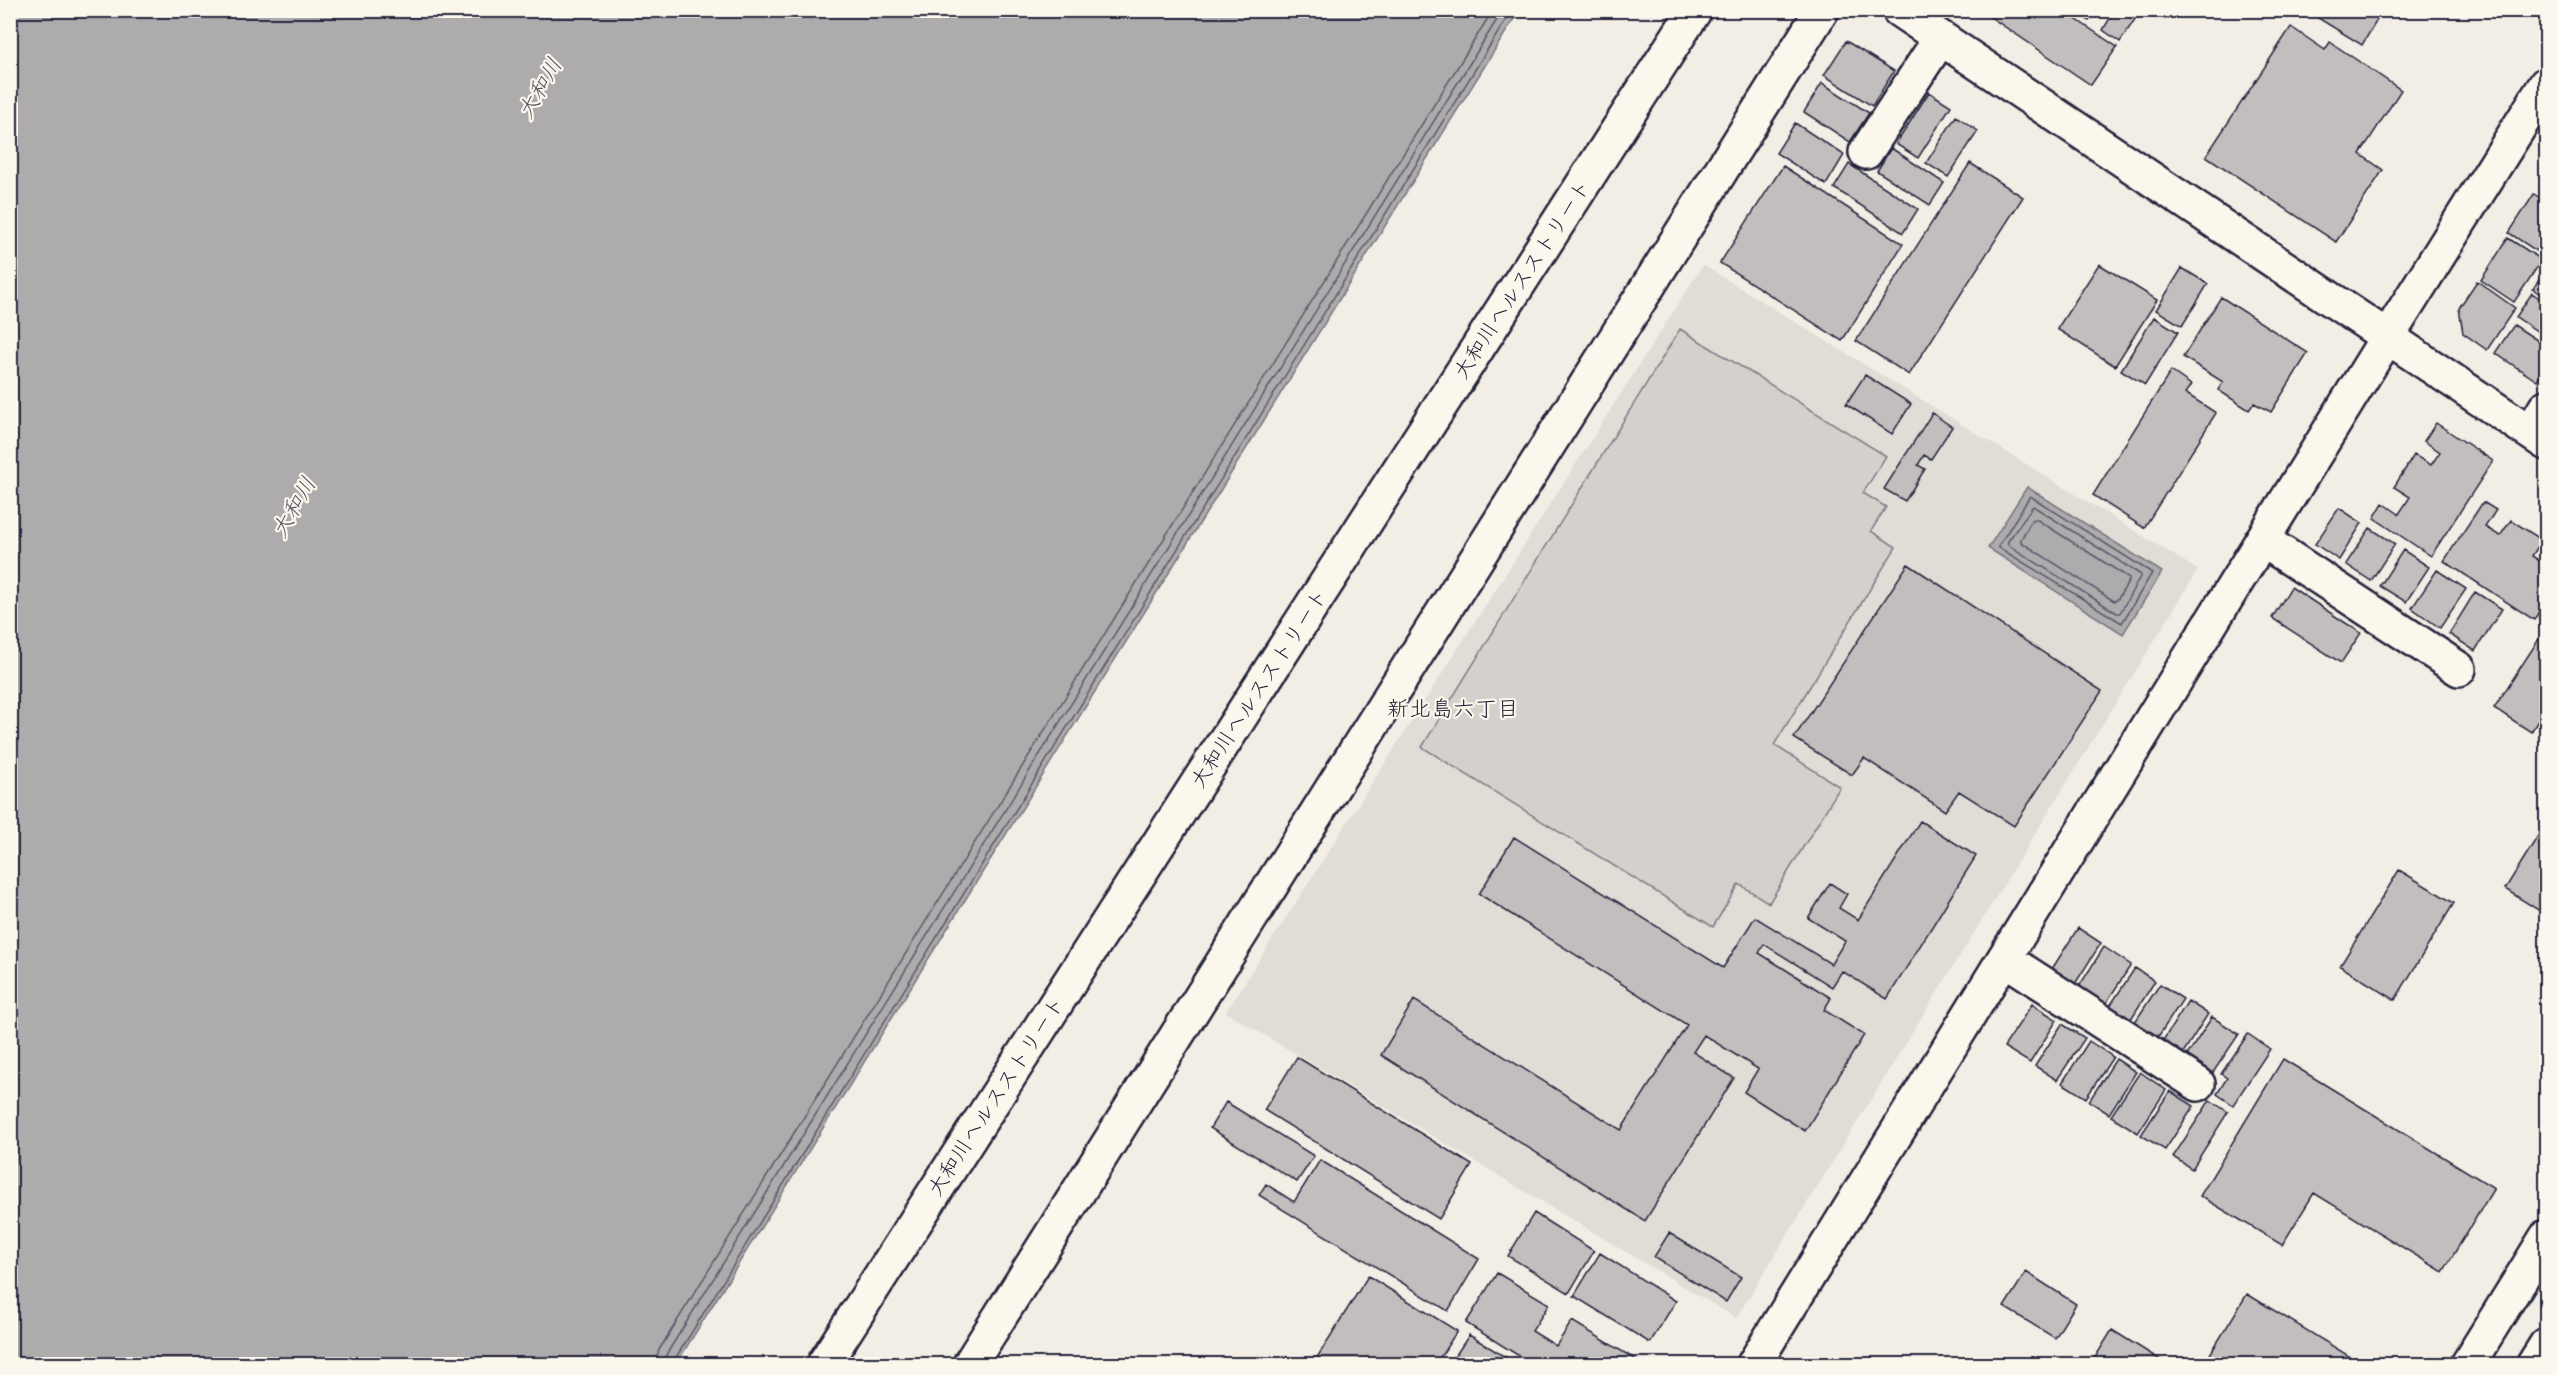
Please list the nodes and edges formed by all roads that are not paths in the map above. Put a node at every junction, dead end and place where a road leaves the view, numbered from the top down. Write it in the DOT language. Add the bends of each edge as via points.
graph roads {
  1 [pos="1695,10"];
  2 [pos="1822,10"];
  3 [pos="1899,10"];
  4 [pos="1940,39"];
  5 [pos="2547,84"];
  6 [pos="1866,152"];
  7 [pos="2388,336"];
  8 [pos="2541,427"];
  9 [pos="2264,541"];
  10 [pos="2459,669"];
  11 [pos="2005,959"];
  12 [pos="2198,1084"];
  13 [pos="2547,1238"];
  14 [pos="2547,1345"];
  15 [pos="824,1365"];
  16 [pos="970,1365"];
  17 [pos="1754,1365"];
  18 [pos="2468,1365"];
  19 [pos="2534,1365"];
  1 -- 15 [label="street, 大和川ヘルスストリート"];
  2 -- 16 [label="street"];
  3 -- 4 [label="street"];
  4 -- 6 [label="street"];
  4 -- 7 [label="street"];
  5 -- 7 [label="street"];
  7 -- 8 [label="street"];
  7 -- 9 [label="street"];
  9 -- 10 [label="street"];
  9 -- 11 [label="street"];
  11 -- 12 [label="street"];
  11 -- 17 [label="street"];
  13 -- 18 [label="street"];
  14 -- 19 [label="street"];
}
